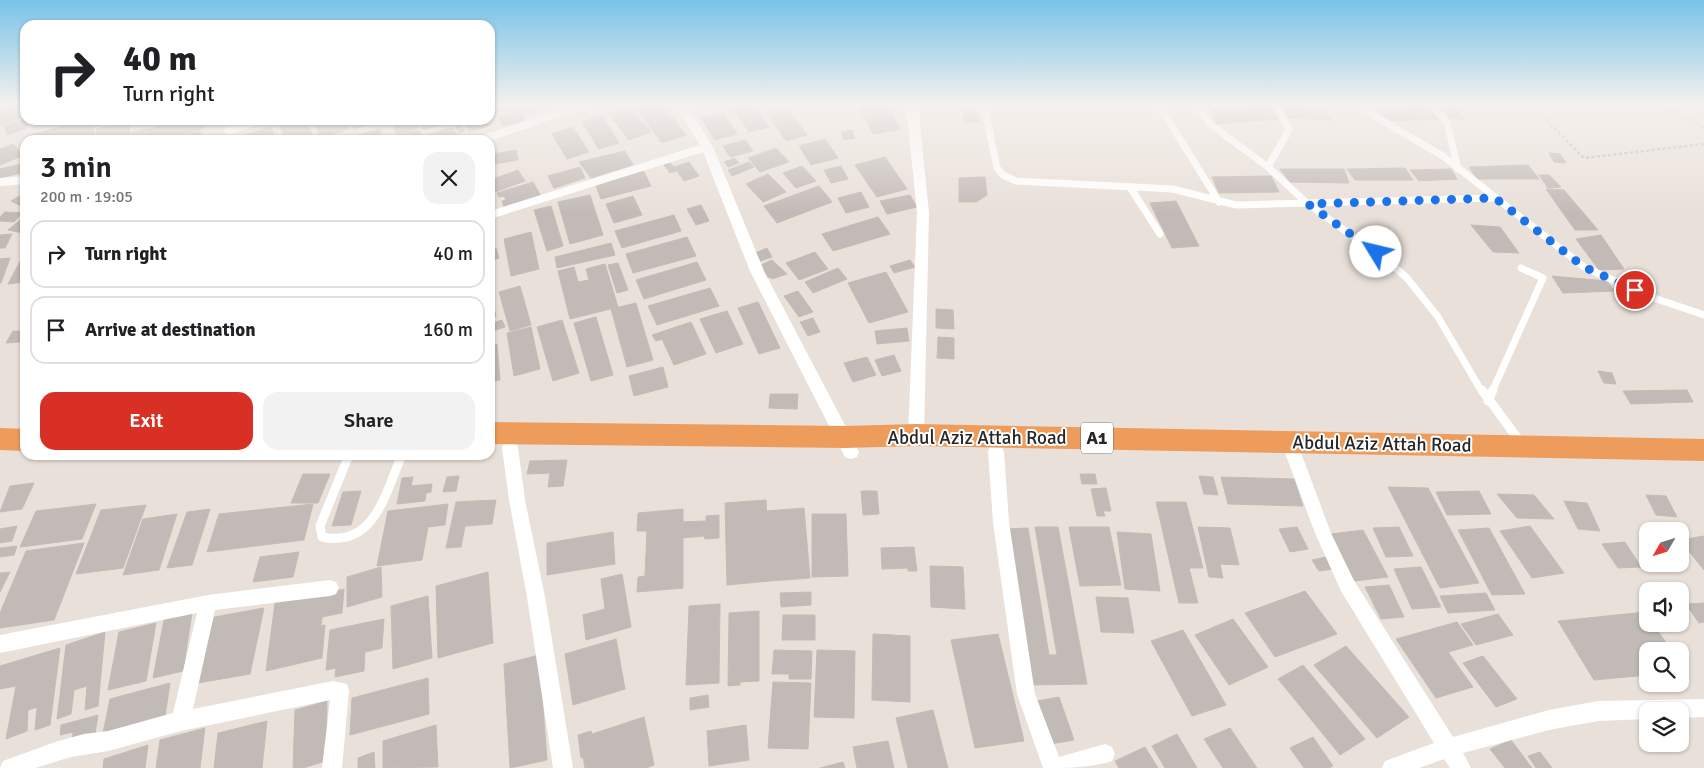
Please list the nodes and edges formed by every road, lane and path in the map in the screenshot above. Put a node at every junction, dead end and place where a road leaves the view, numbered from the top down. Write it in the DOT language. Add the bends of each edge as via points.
graph roads {
  1 [pos="703,141"];
  2 [pos="916,141"];
  3 [pos="991,141"];
  4 [pos="1181,141"];
  5 [pos="1233,141"];
  6 [pos="1283,141"];
  7 [pos="1416,141"];
  8 [pos="1451,141"];
  9 [pos="1567,141"];
  10 [pos="1704,144"];
  11 [pos="707,147"];
  12 [pos="1268,167"];
  13 [pos="1458,169"];
  14 [pos="20,180"];
  15 [pos="0,182"];
  16 [pos="1130,187"];
  17 [pos="1495,198"];
  18 [pos="1219,202"];
  19 [pos="1308,204"];
  20 [pos="495,213"];
  21 [pos="1160,234"];
  22 [pos="1522,268"];
  23 [pos="1704,315"];
  24 [pos="1488,401"];
  25 [pos="0,428"];
  26 [pos="20,428"];
  27 [pos="916,434"];
  28 [pos="0,439"];
  29 [pos="20,440"];
  30 [pos="497,443"];
  31 [pos="848,445"];
  32 [pos="1292,450"];
  33 [pos="1519,450"];
  34 [pos="1704,450"];
  35 [pos="996,452"];
  36 [pos="347,460"];
  37 [pos="400,460"];
  38 [pos="1704,460"];
  39 [pos="330,588"];
  40 [pos="208,603"];
  41 [pos="0,644"];
  42 [pos="1704,708"];
  43 [pos="181,721"];
  44 [pos="1447,748"];
  45 [pos="1105,754"];
  46 [pos="10,768"];
  47 [pos="332,768"];
  48 [pos="563,768"];
  49 [pos="1055,768"];
  50 [pos="1392,768"];
  51 [pos="1461,768"];
  1 -- 11 [label="street"];
  2 -- 27 [label="street" via="923,213"];
  3 -- 16 [label="lane" via="997,168 1016,181"];
  4 -- 18 [label="lane"];
  5 -- 12 [label="lane"];
  6 -- 12 [label="lane"];
  7 -- 13 [label="lane"];
  8 -- 13 [label="lane"];
  9 -- 10 [label="path" via="1584,158"];
  11 -- 20 [label="street"];
  11 -- 31 [label="street" via="757,271"];
  12 -- 19 [label="lane"];
  13 -- 17 [label="lane"];
  14 -- 15 [label="street"];
  16 -- 18 [label="lane" via="1173,189"];
  16 -- 21 [label="lane"];
  17 -- 19 [label="lane"];
  17 -- 23 [label="lane" via="1584,267 1648,296"];
  18 -- 19 [label="lane"];
  19 -- 24 [label="lane" via="1407,278 1438,316"];
  22 -- 24 [label="lane" via="1543,278"];
  24 -- 33 [label="lane"];
  25 -- 26 [label="highway"];
  27 -- 31 [label="highway, Abdul Aziz Attah Road / A1"];
  27 -- 33 [label="highway, Abdul Aziz Attah Road / A1"];
  28 -- 29 [label="highway"];
  30 -- 31 [label="highway, Abdul Aziz Attah Road / A1"];
  30 -- 48 [label="street" via="517,500"];
  31 -- 35 [label="highway, Abdul Aziz Attah Road / A1"];
  32 -- 33 [label="highway, Abdul Aziz Attah Road / A1"];
  32 -- 35 [label="highway, Abdul Aziz Attah Road / A1"];
  32 -- 44 [label="street" via="1323,533 1347,585"];
  33 -- 34 [label="highway, Abdul Aziz Attah Road / A1"];
  33 -- 38 [label="highway, Abdul Aziz Attah Road / A1"];
  35 -- 49 [label="street" via="1001,522 1026,694"];
  36 -- 37 [label="lane" via="320,526 322,537 336,540 357,534 374,521"];
  39 -- 40 [label="street"];
  40 -- 41 [label="street"];
  40 -- 43 [label="street"];
  42 -- 44 [label="street" via="1598,711 1549,720"];
  43 -- 46 [label="street" via="36,757"];
  43 -- 47 [label="street" via="340,691"];
  44 -- 50 [label="street"];
  44 -- 51 [label="street"];
  45 -- 49 [label="street"];
}
